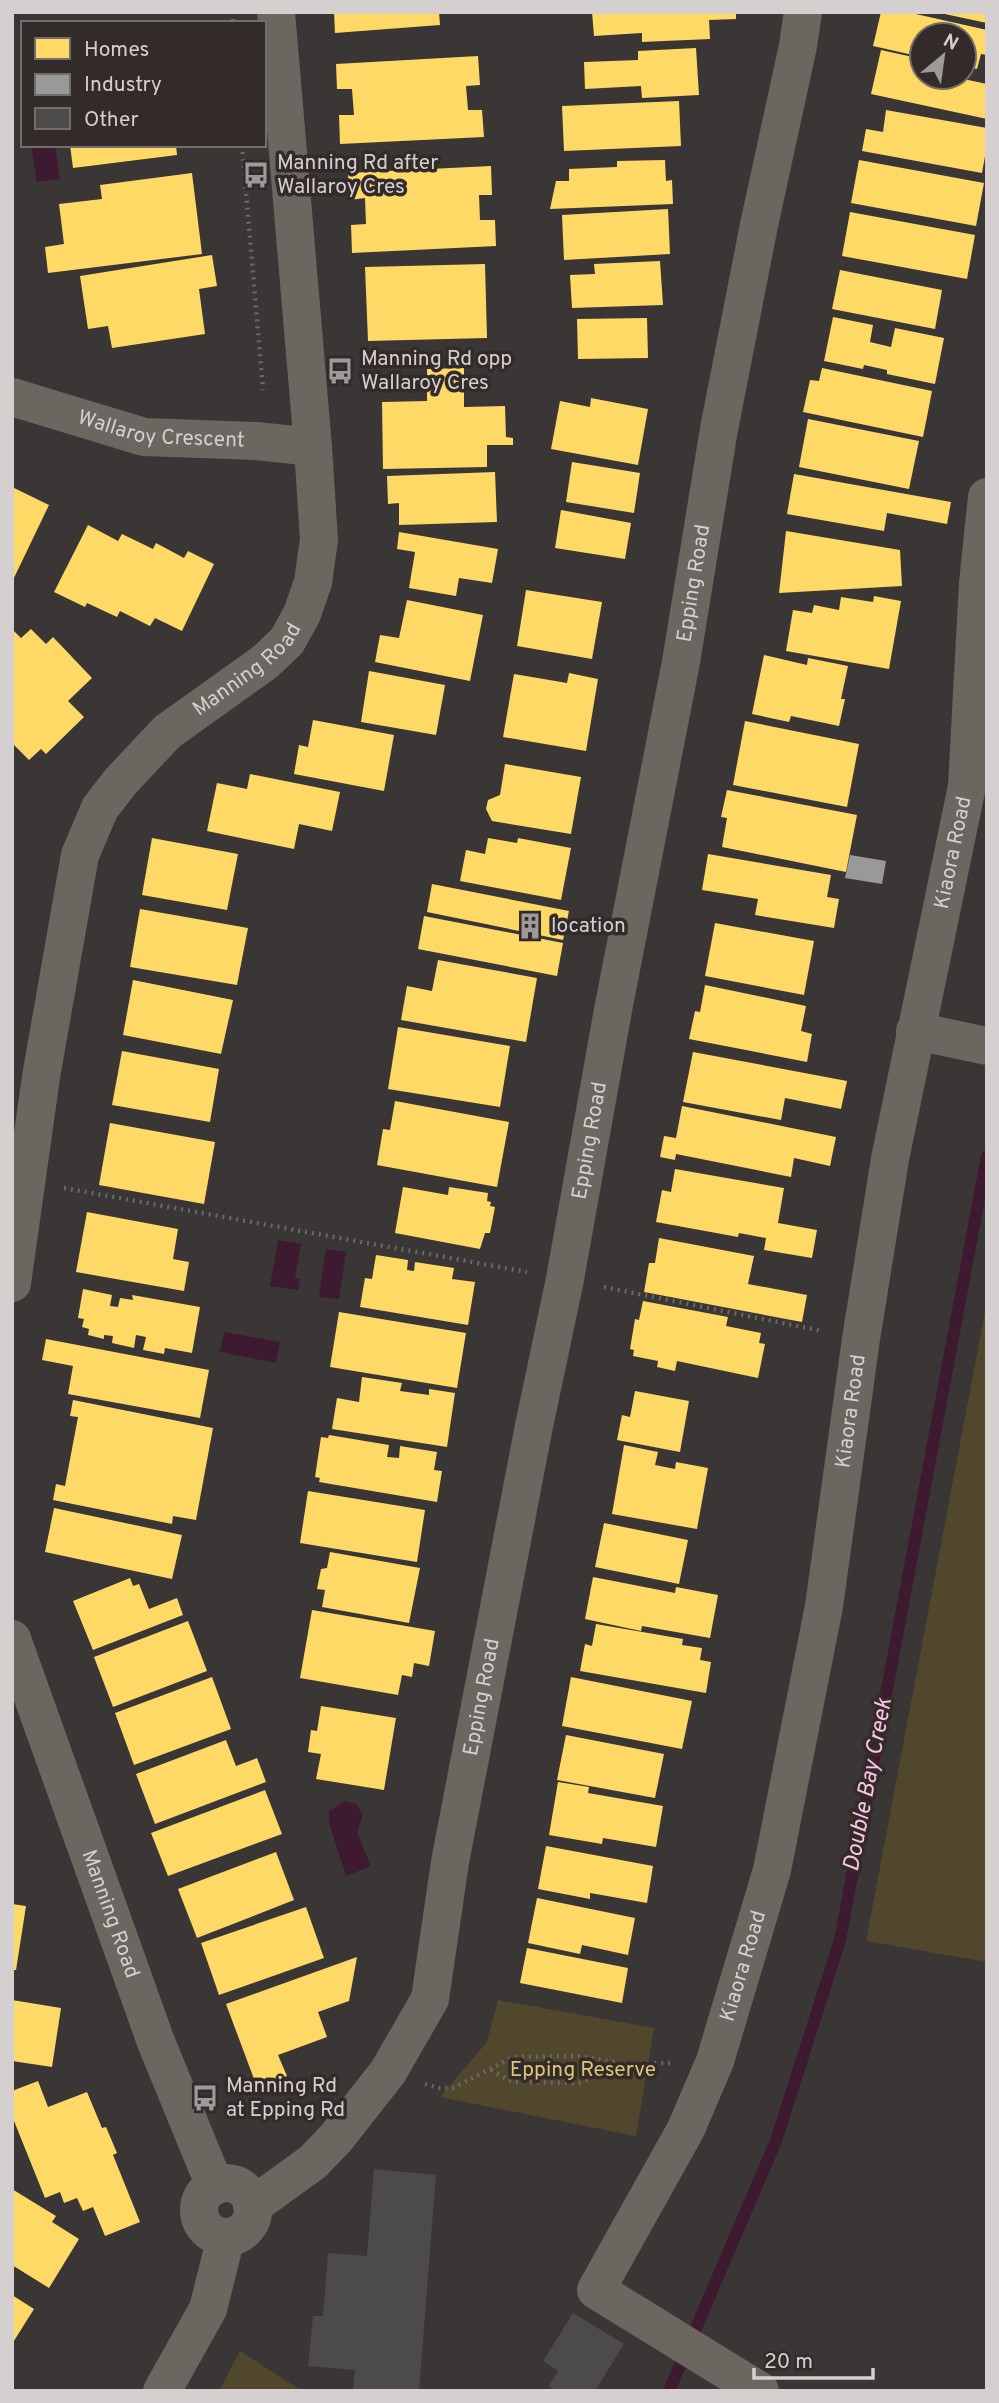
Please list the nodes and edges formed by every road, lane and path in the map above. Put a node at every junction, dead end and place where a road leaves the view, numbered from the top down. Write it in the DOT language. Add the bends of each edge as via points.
graph roads {
  1 [pos="276,12"];
  2 [pos="803,12"];
  3 [pos="242,147"];
  4 [pos="263,390"];
  5 [pos="12,397"];
  6 [pos="313,447"];
  7 [pos="987,497"];
  8 [pos="915,1031"];
  9 [pos="975,1043"];
  10 [pos="63,1188"];
  11 [pos="565,1279"];
  12 [pos="12,1283"];
  13 [pos="860,1339"];
  14 [pos="12,1640"];
  15 [pos="490,2069"];
  16 [pos="387,2072"];
  17 [pos="215,2186"];
  18 [pos="253,2206"];
  19 [pos="226,2237"];
  20 [pos="162,2391"];
  21 [pos="760,2391"];
  1 -- 6 [label="street, Manning Road"];
  2 -- 11 [label="street, Epping Road" via="719,429 681,662"];
  3 -- 4 [label="path"];
  5 -- 6 [label="street, Wallaroy Crescent" via="144,437"];
  6 -- 12 [label="street, Manning Road" via="319,540 313,582 287,641 167,732 100,808 80,855 41,1077"];
  7 -- 8 [label="street, Kiaora Road" via="967,786"];
  8 -- 9 [label="street"];
  8 -- 13 [label="street, Kiaora Road"];
  10 -- 11 [label="path"];
  11 -- 13 [label="path"];
  11 -- 16 [label="street, Epping Road" via="450,1862 430,2000"];
  13 -- 21 [label="street, Kiaora Road" via="824,1606 772,1870 715,2061 686,2129 596,2290"];
  14 -- 17 [label="street, Manning Road" via="156,2042"];
  15 -- 15 [label="path" via="513,2057 577,2056 626,2064 579,2083 512,2082"];
  15 -- 16 [label="path" via="453,2088 438,2088"];
  16 -- 18 [label="street, Epping Road" via="313,2162"];
  17 -- 18 [label="street" via="236,2185"];
  17 -- 19 [label="street" via="204,2194 200,2218 210,2232"];
  18 -- 19 [label="street" via="243,2231"];
  19 -- 20 [label="street" via="208,2309"];
}
